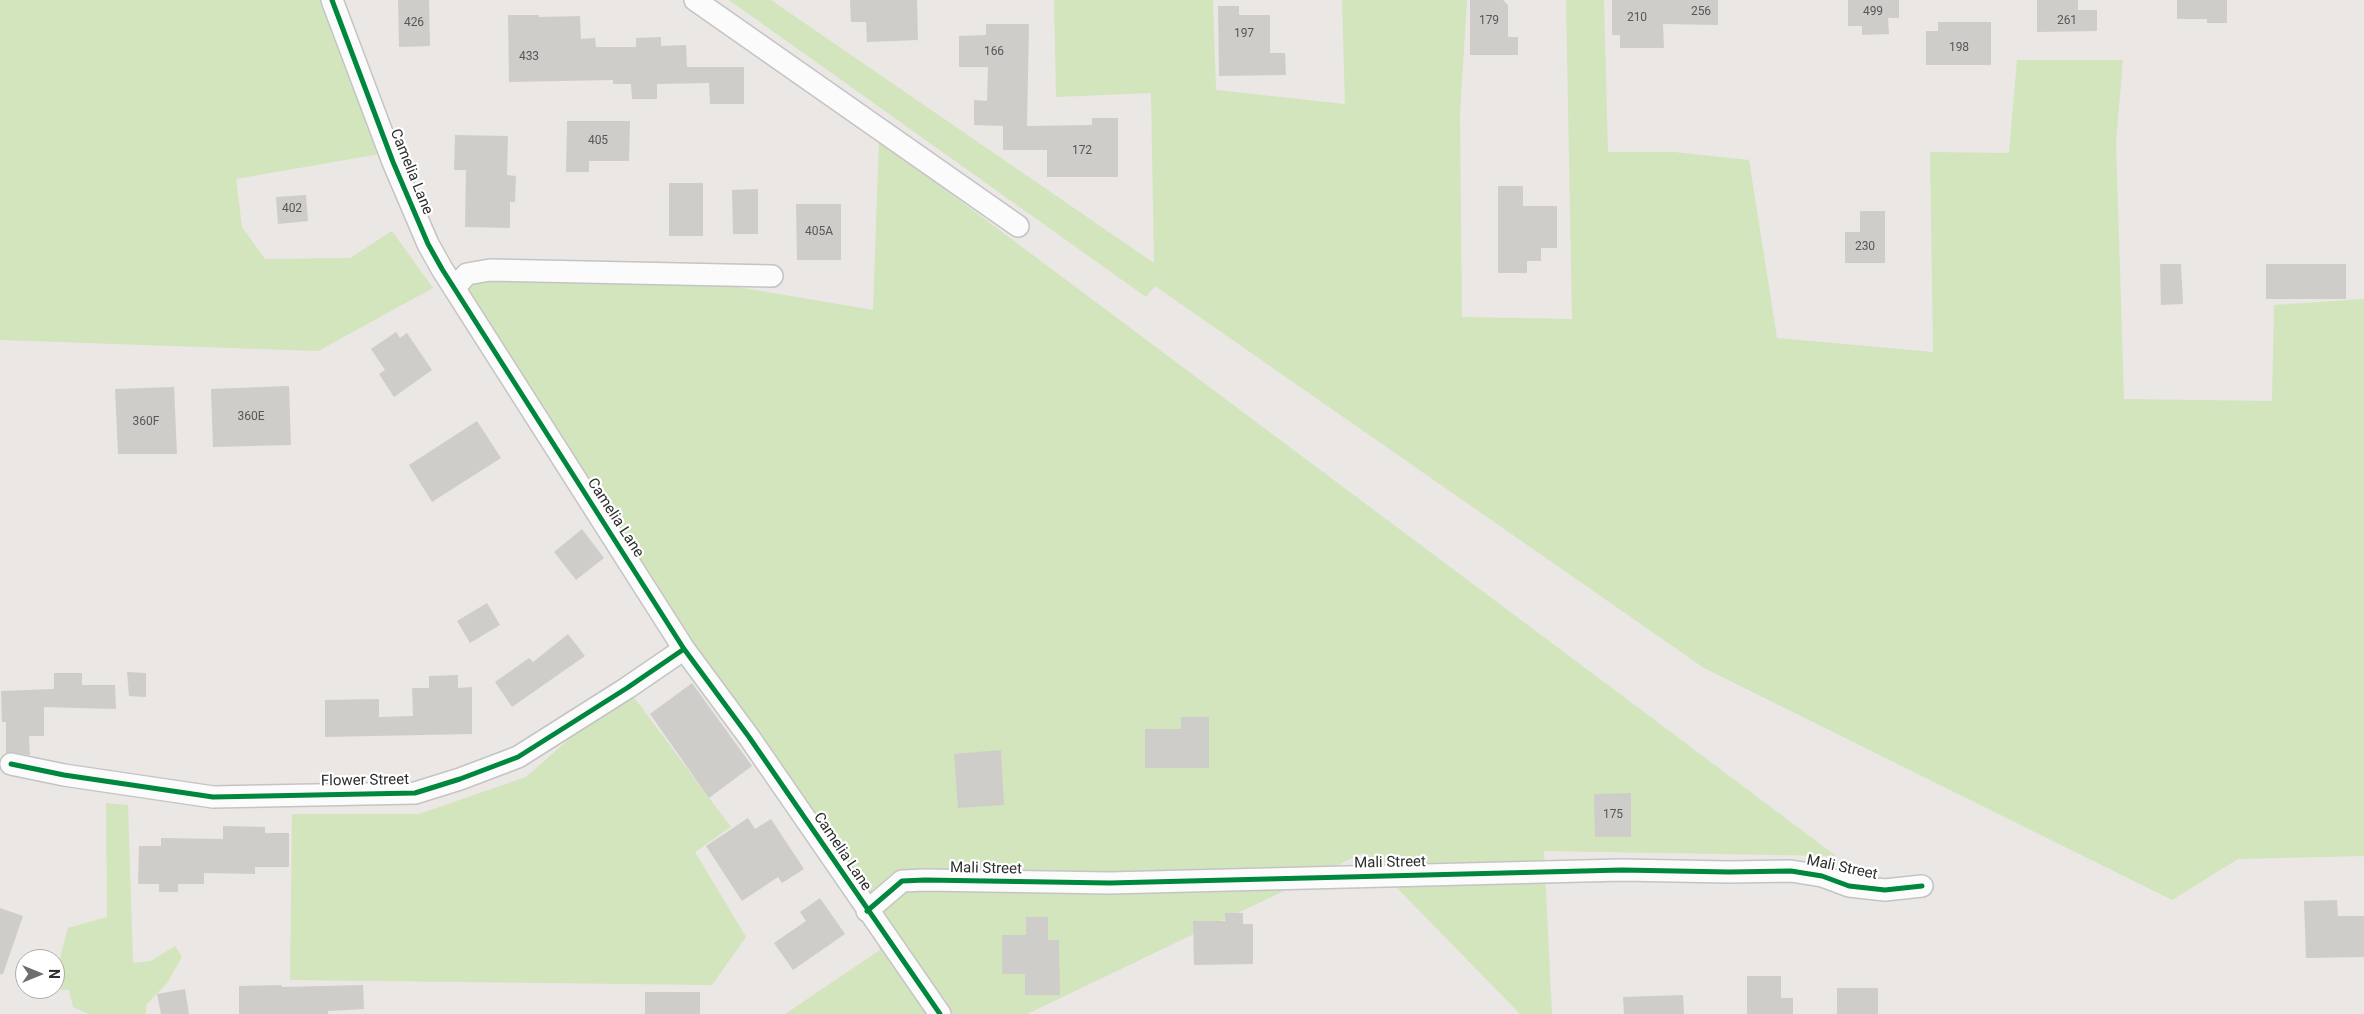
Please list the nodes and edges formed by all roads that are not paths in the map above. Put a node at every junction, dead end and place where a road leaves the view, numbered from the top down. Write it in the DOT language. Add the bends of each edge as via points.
graph roads {
  1 [pos="332,0"];
  2 [pos="695,0"];
  3 [pos="1018,226"];
  4 [pos="772,276"];
  5 [pos="454,288"];
  6 [pos="684,649"];
  7 [pos="11,764"];
  8 [pos="1922,886"];
  9 [pos="867,911"];
  10 [pos="940,1014"];
  1 -- 5 [label="street, Camelia Lane" via="412,210"];
  2 -- 3 [label="street"];
  4 -- 5 [label="street" via="490,270 467,274"];
  5 -- 6 [label="street, Camelia Lane"];
  6 -- 7 [label="street, Flower Street" via="518,757 415,793 213,797"];
  6 -- 9 [label="street, Camelia Lane" via="749,737"];
  8 -- 9 [label="street, Mali Street" via="1885,890 1849,886 1822,876 1791,871 1622,870 1110,883 925,880 902,881"];
  9 -- 10 [label="street, Camelia Lane"];
}
